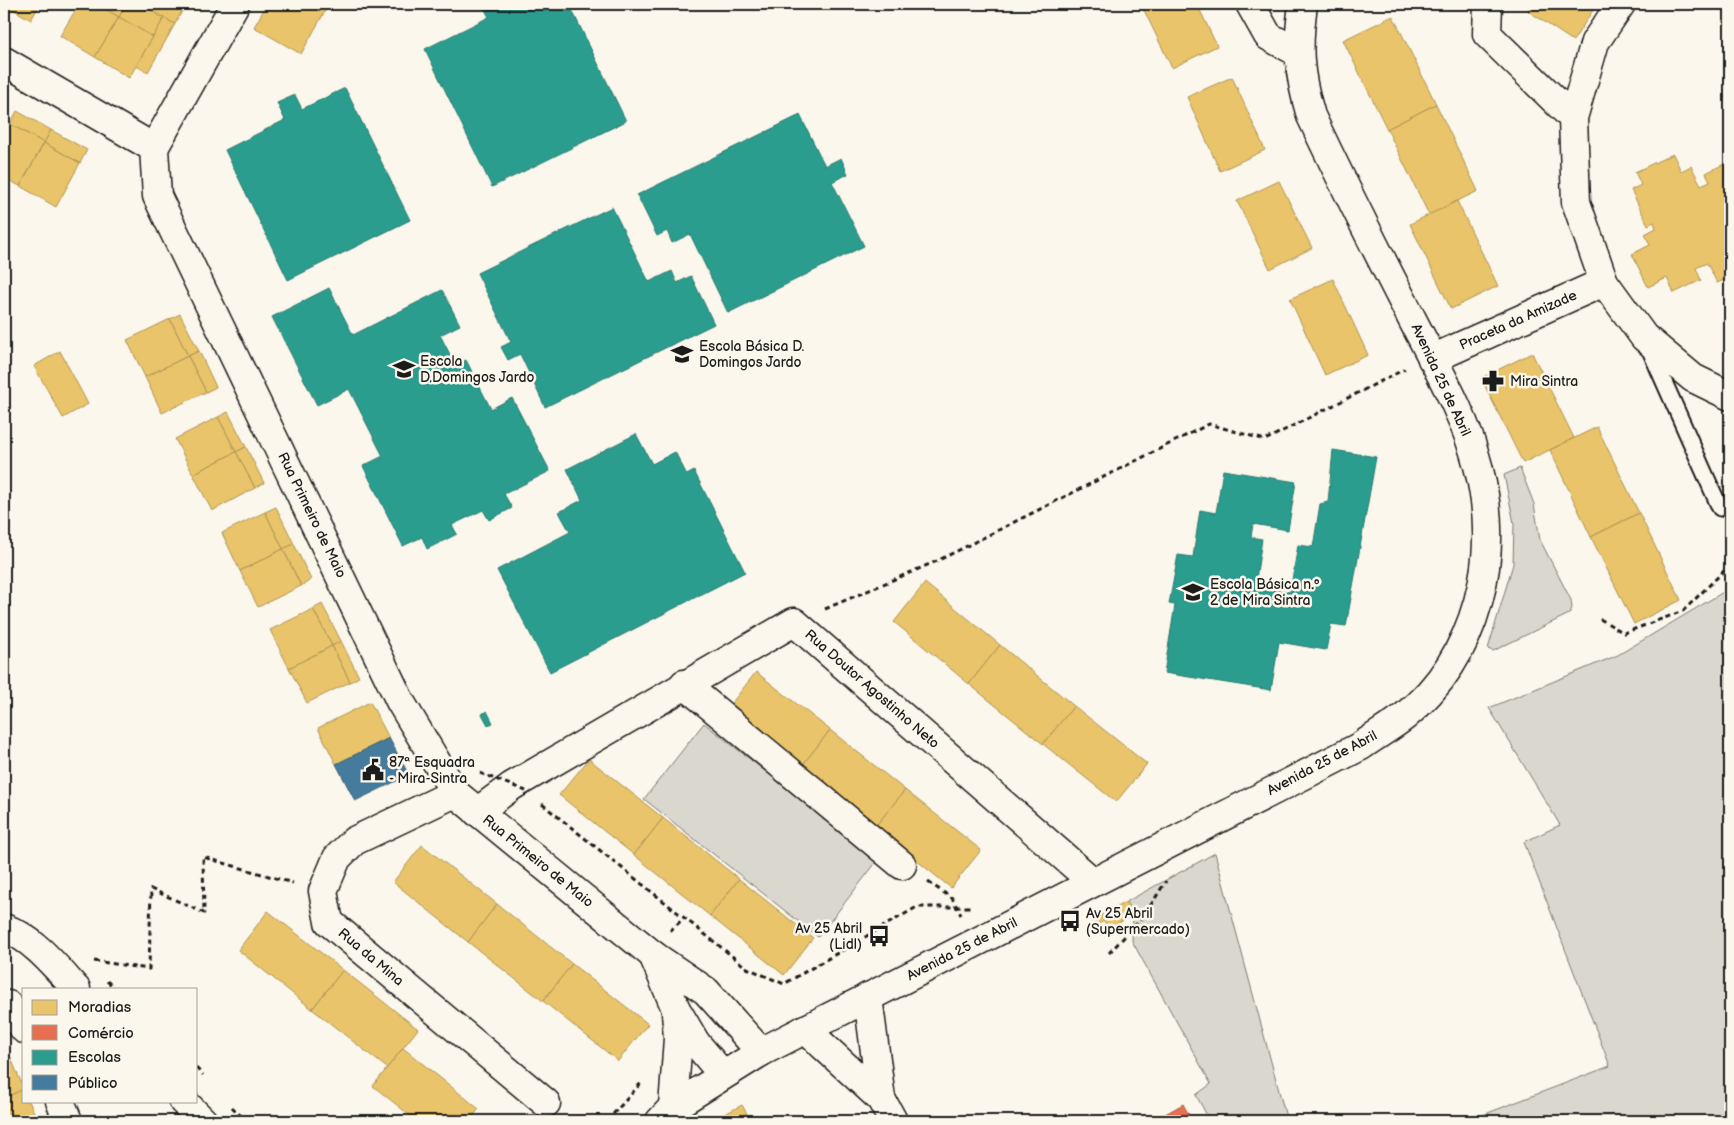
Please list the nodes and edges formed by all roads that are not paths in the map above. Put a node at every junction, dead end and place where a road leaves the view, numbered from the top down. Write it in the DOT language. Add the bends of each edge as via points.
graph roads {
  1 [pos="235,4"];
  2 [pos="1250,4"];
  3 [pos="1303,4"];
  4 [pos="1488,4"];
  5 [pos="1621,4"];
  6 [pos="1298,53"];
  7 [pos="4,60"];
  8 [pos="1573,118"];
  9 [pos="154,148"];
  10 [pos="1604,282"];
  11 [pos="1644,337"];
  12 [pos="1432,359"];
  13 [pos="1730,396"];
  14 [pos="1720,508"];
  15 [pos="684,684"];
  16 [pos="455,793"];
  17 [pos="477,812"];
  18 [pos="902,864"];
  19 [pos="1093,882"];
  20 [pos="4,928"];
  21 [pos="653,955"];
  22 [pos="75,988"];
  23 [pos="868,997"];
  24 [pos="8,1005"];
  25 [pos="676,1009"];
  26 [pos="22,1026"];
  27 [pos="805,1029"];
  28 [pos="761,1052"];
  29 [pos="722,1075"];
  30 [pos="60,1102"];
  31 [pos="184,1102"];
  32 [pos="546,1104"];
  33 [pos="887,1110"];
  34 [pos="666,1114"];
  35 [pos="68,1121"];
  36 [pos="203,1121"];
  1 -- 9 [label="street"];
  2 -- 6 [label="street" via="1268,36"];
  3 -- 6 [label="street, Avenida 25 de Abril"];
  4 -- 8 [label="street" via="1487,34"];
  5 -- 8 [label="street" via="1596,42"];
  6 -- 12 [label="street, Avenida 25 de Abril" via="1300,81 1311,116"];
  7 -- 9 [label="street"];
  8 -- 10 [label="street" via="1576,202"];
  9 -- 16 [label="street, Rua Primeiro de Maio" via="156,196 400,701"];
  10 -- 11 [label="street"];
  10 -- 12 [label="street, Praceta da Amizade"];
  11 -- 13 [label="street" via="1693,378"];
  11 -- 14 [label="lane"];
  12 -- 19 [label="street, Avenida 25 de Abril" via="1465,429 1478,465 1487,507 1488,540 1483,586 1472,624 1457,654 1436,685 1405,715 1361,746"];
  15 -- 17 [label="street, Rua Doutor Agostinho Neto" via="524,791"];
  15 -- 18 [label="street"];
  15 -- 19 [label="street, Rua Doutor Agostinho Neto" via="794,622"];
  16 -- 17 [label="street, Rua Primeiro de Maio"];
  16 -- 32 [label="street, Rua da Mina" via="354,841 338,858 322,891 329,922"];
  17 -- 21 [label="street, Rua Primeiro de Maio"];
  19 -- 23 [label="street, Avenida 25 de Abril"];
  20 -- 22 [label="street" via="35,948"];
  21 -- 25 [label="street, Rua Primeiro de Maio"];
  21 -- 28 [label="street, Rua Primeiro de Maio" via="706,992"];
  23 -- 27 [label="street, Avenida 25 de Abril"];
  23 -- 33 [label="street"];
  24 -- 26 [label="street"];
  25 -- 29 [label="street, Rua Primeiro de Maio" via="696,1043"];
  25 -- 34 [label="street" via="678,1038"];
  27 -- 28 [label="street, Avenida 25 de Abril"];
  27 -- 33 [label="street"];
  28 -- 29 [label="street, Avenida 25 de Abril"];
  29 -- 34 [label="street, Avenida 25 de Abril"];
  30 -- 35 [label="street"];
  31 -- 36 [label="street"];
}
